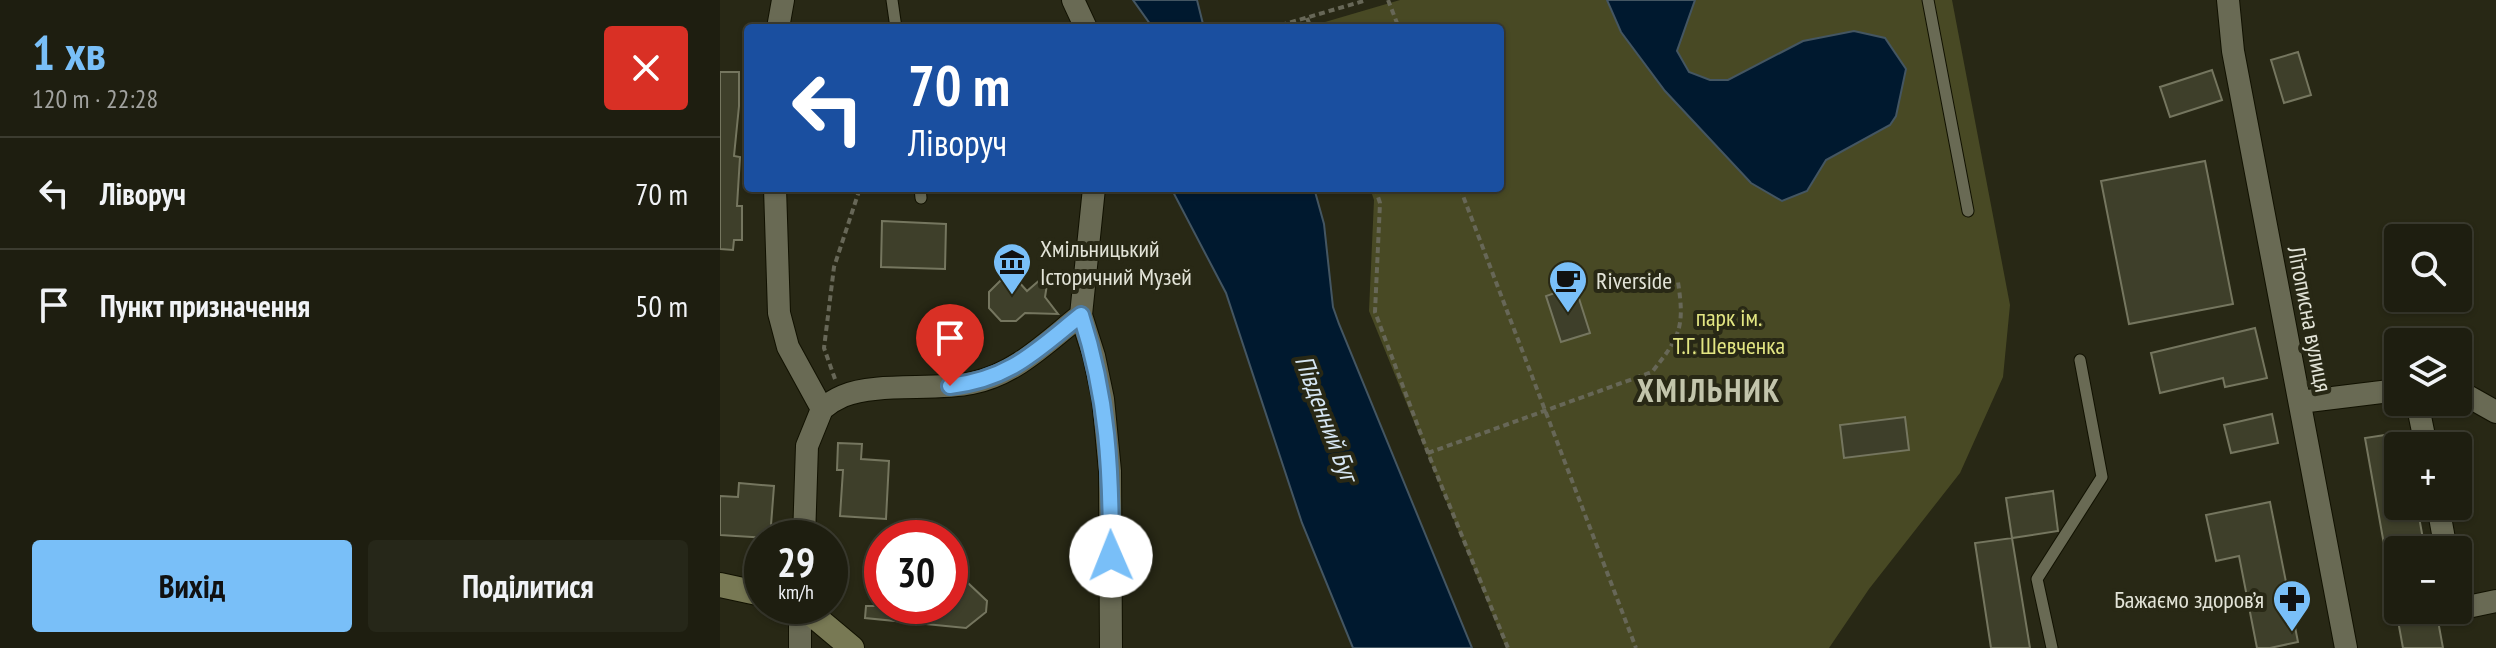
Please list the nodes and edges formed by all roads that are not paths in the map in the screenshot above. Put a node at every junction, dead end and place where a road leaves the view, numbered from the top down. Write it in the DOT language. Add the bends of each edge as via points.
graph roads {
  1 [pos="783,0"];
  2 [pos="892,0"];
  3 [pos="1073,0"];
  4 [pos="1928,0"];
  5 [pos="2228,0"];
  6 [pos="779,24"];
  7 [pos="895,24"];
  8 [pos="1084,24"];
  9 [pos="775,192"];
  10 [pos="1094,192"];
  11 [pos="1968,211"];
  12 [pos="1081,315"];
  13 [pos="2080,360"];
  14 [pos="2384,392"];
  15 [pos="2472,398"];
  16 [pos="2300,402"];
  17 [pos="822,409"];
  18 [pos="2496,412"];
  19 [pos="805,520"];
  20 [pos="720,585"];
  21 [pos="744,590"];
  22 [pos="2496,601"];
  23 [pos="2472,606"];
  24 [pos="801,624"];
  25 [pos="823,624"];
  26 [pos="800,648"];
  27 [pos="852,648"];
  28 [pos="1111,648"];
  29 [pos="2052,648"];
  30 [pos="2346,648"];
  1 -- 6 [label="street"];
  2 -- 7 [label="lane"];
  3 -- 8 [label="street"];
  4 -- 11 [label="lane"];
  5 -- 16 [label="street, Літописна вулиця" via="2233,51"];
  9 -- 17 [label="street" via="779,313 788,347"];
  10 -- 12 [label="street"];
  12 -- 17 [label="street" via="1013,369 974,383 866,390 842,396"];
  12 -- 28 [label="street" via="1103,399 1110,471"];
  13 -- 29 [label="lane" via="2102,477 2037,579"];
  14 -- 16 [label="street"];
  15 -- 18 [label="street"];
  16 -- 30 [label="street, Літописна вулиця"];
  17 -- 19 [label="street" via="807,446"];
  20 -- 21 [label="main road"];
  22 -- 23 [label="street"];
  24 -- 26 [label="street"];
  25 -- 27 [label="main road"];
}
